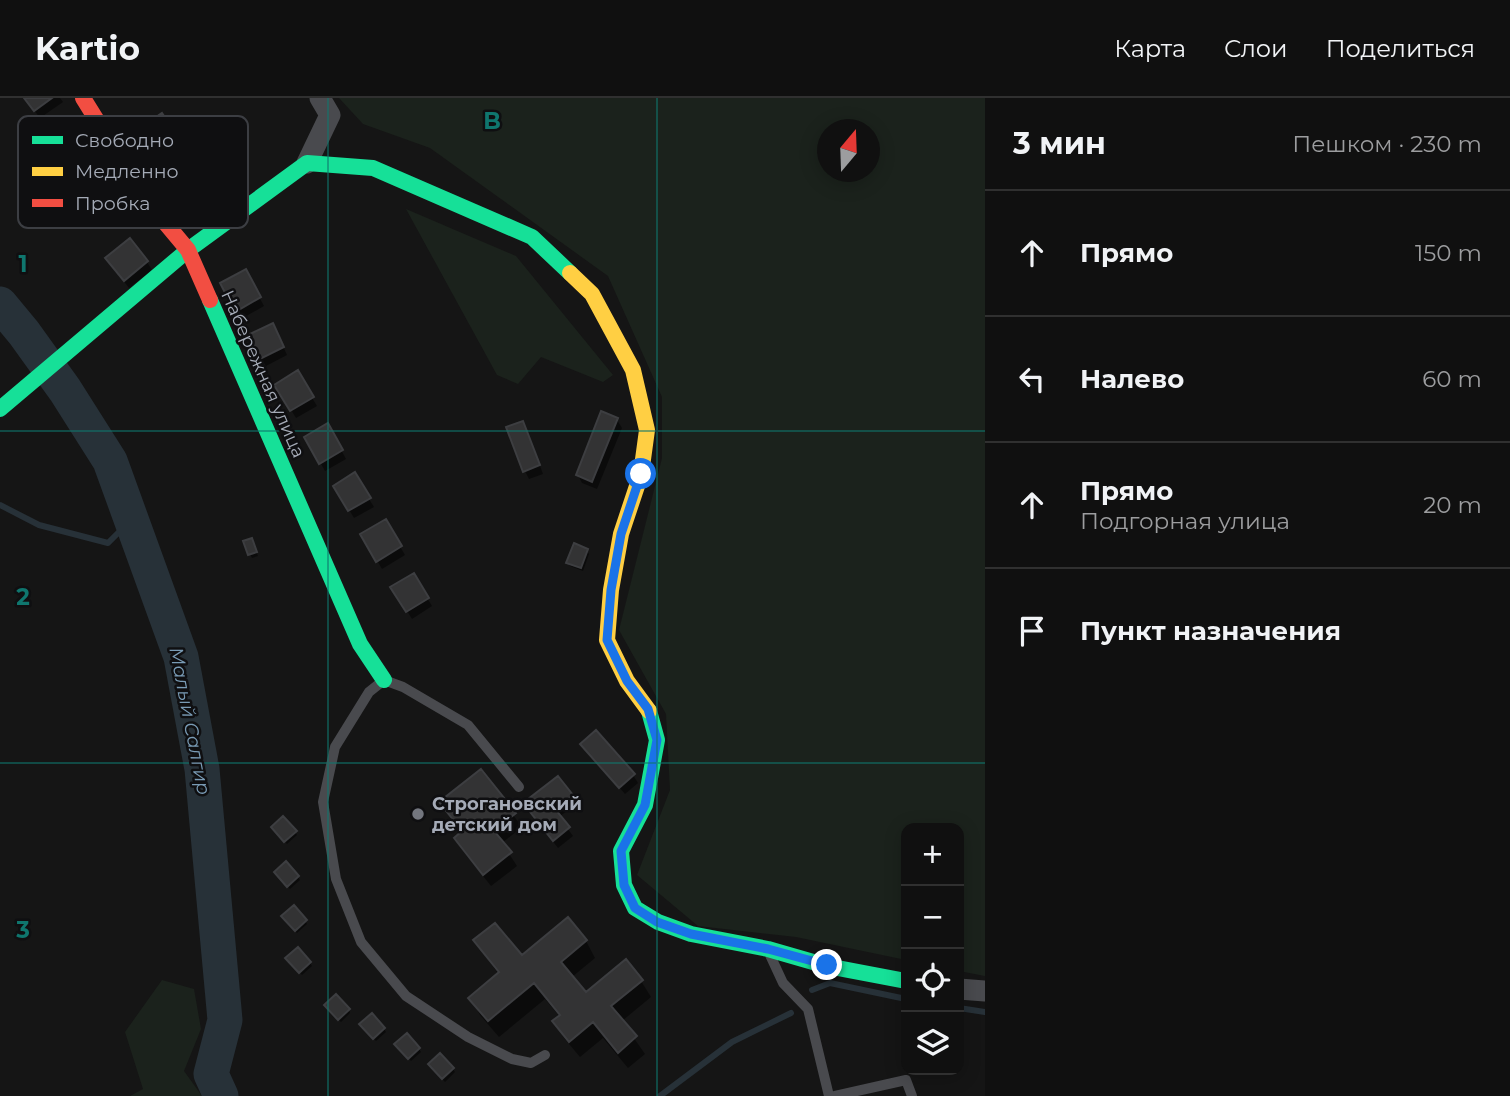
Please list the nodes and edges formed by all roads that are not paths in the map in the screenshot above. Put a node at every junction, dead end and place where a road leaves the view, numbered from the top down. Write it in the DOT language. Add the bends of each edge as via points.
graph roads {
  1 [pos="83,98"];
  2 [pos="320,98"];
  3 [pos="94,116"];
  4 [pos="307,163"];
  5 [pos="248,206"];
  6 [pos="170,228"];
  7 [pos="218,228"];
  8 [pos="188,250"];
  9 [pos="0,410"];
  10 [pos="384,680"];
  11 [pos="519,787"];
  12 [pos="768,949"];
  13 [pos="901,980"];
  14 [pos="964,989"];
  15 [pos="985,991"];
  16 [pos="545,1055"];
  17 [pos="829,1096"];
  18 [pos="835,1096"];
  19 [pos="912,1096"];
  1 -- 3 [label="street, Набережная улица"];
  2 -- 4 [label="street" via="330,115"];
  4 -- 5 [label="street"];
  4 -- 12 [label="street" via="373,167 532,237 592,294 633,370 647,430 641,474 621,534 607,640 627,681 648,709 657,740 645,805 621,851 624,885 635,908 657,922 691,934"];
  6 -- 8 [label="street, Набережная улица"];
  7 -- 8 [label="street"];
  8 -- 9 [label="street"];
  8 -- 10 [label="street, Набережная улица" via="360,644"];
  10 -- 11 [label="lane" via="468,724"];
  10 -- 16 [label="lane" via="369,692 335,747 323,803 336,880 361,942 406,996 468,1037 512,1059 531,1063"];
  12 -- 13 [label="street"];
  12 -- 17 [label="lane" via="783,983 808,1009"];
  14 -- 15 [label="street"];
  18 -- 19 [label="lane" via="906,1080"];
}
